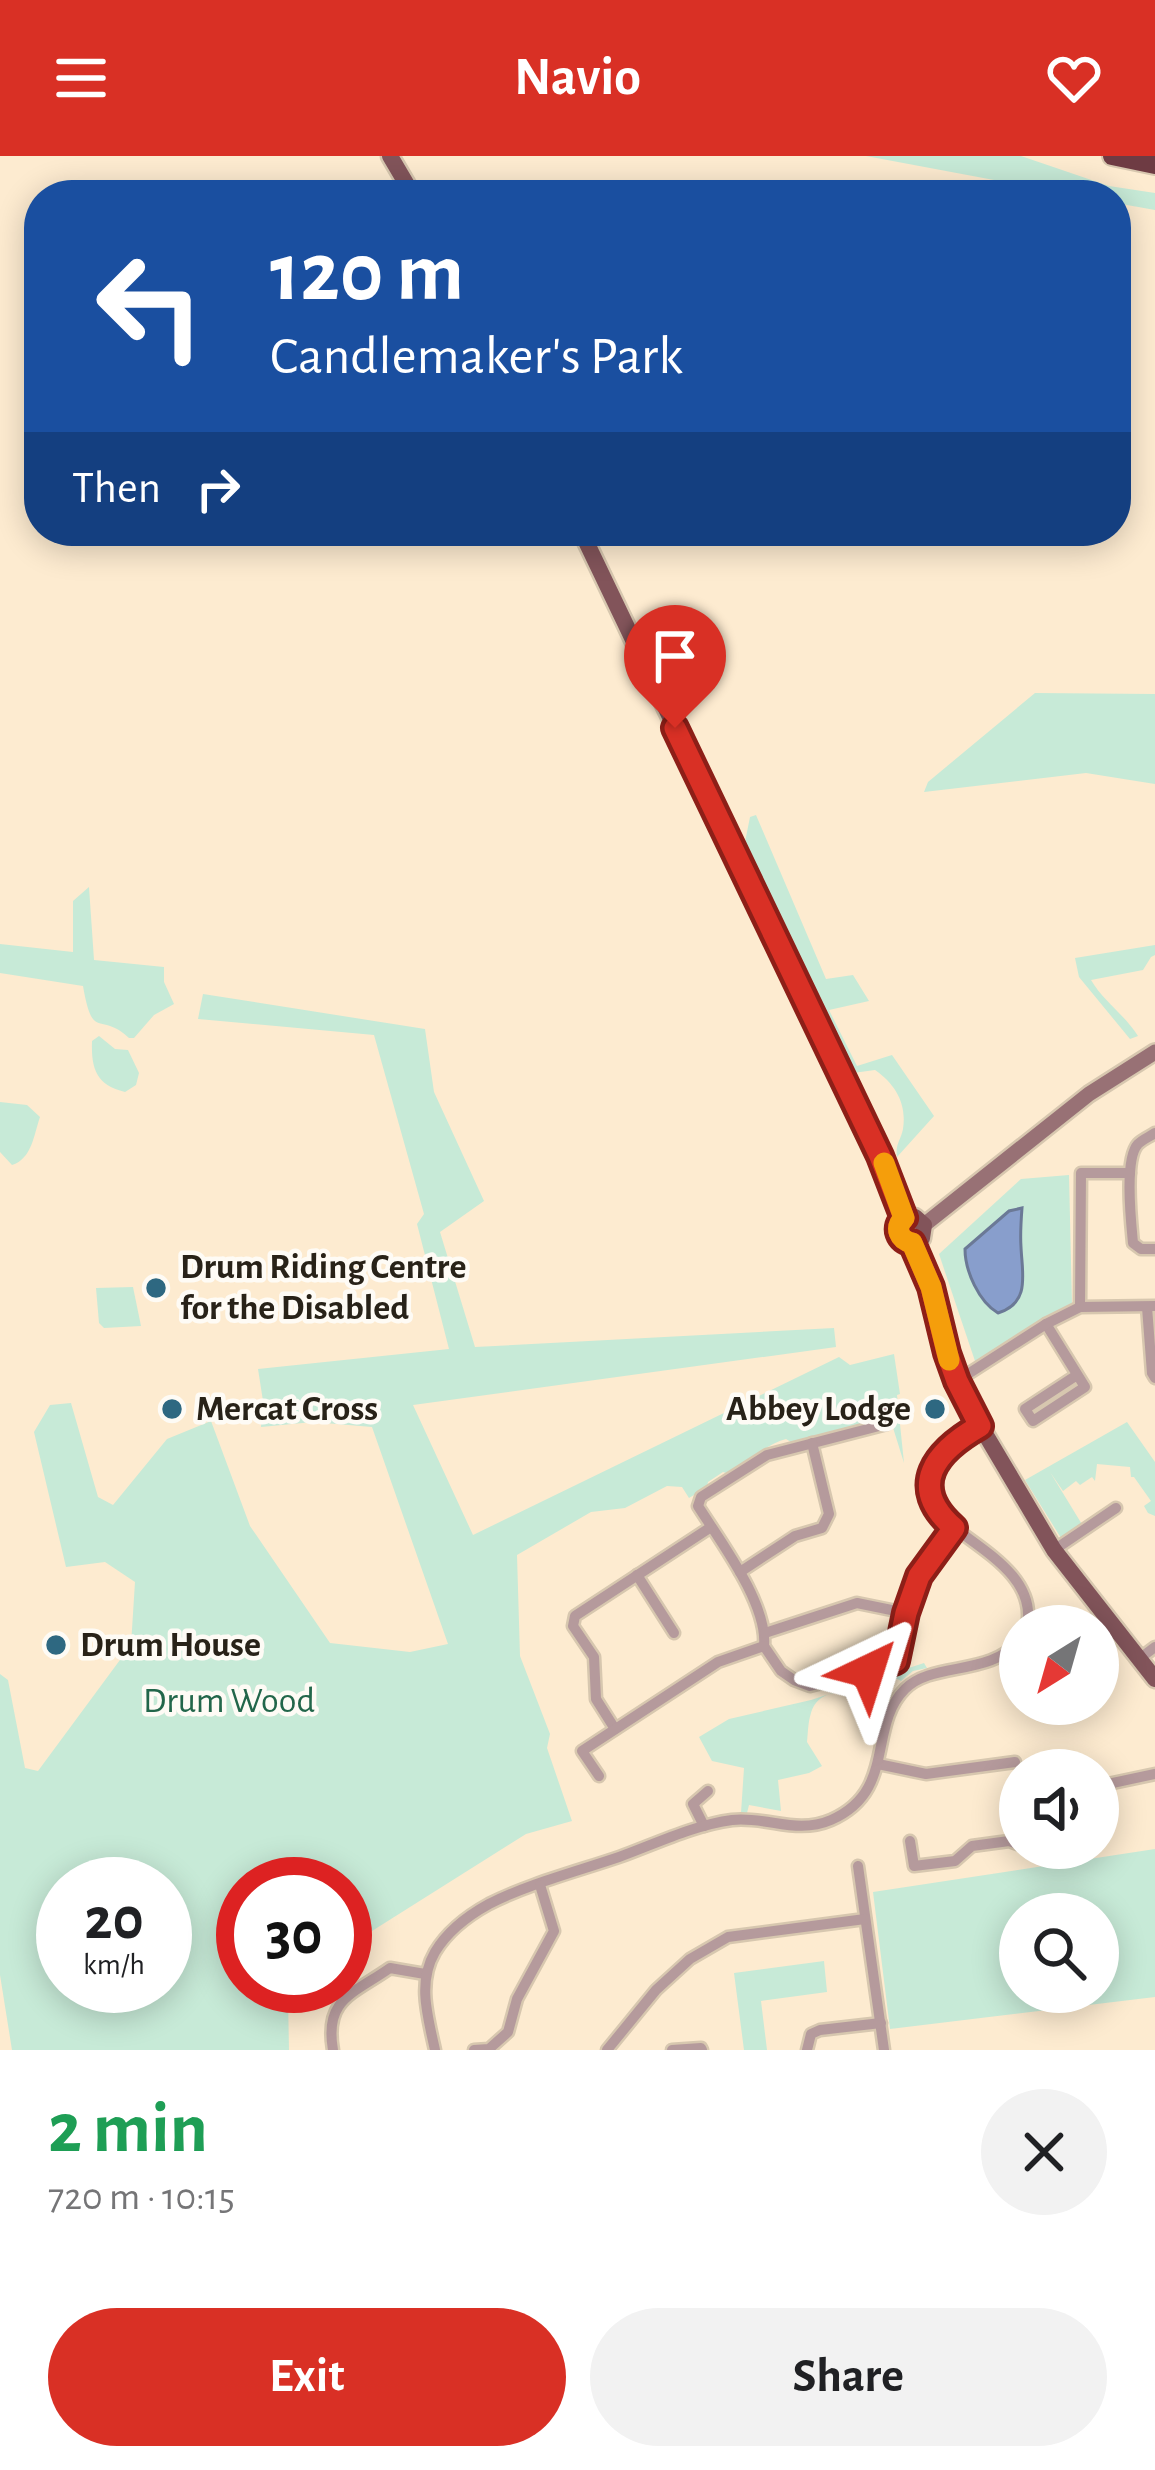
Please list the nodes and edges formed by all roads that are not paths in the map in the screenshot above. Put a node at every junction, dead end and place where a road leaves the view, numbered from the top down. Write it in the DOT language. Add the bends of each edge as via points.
graph roads {
  1 [pos="1112,156"];
  2 [pos="1155,165"];
  3 [pos="588,546"];
  4 [pos="1155,1052"];
  5 [pos="1155,1133"];
  6 [pos="1130,1173"];
  7 [pos="904,1218"];
  8 [pos="925,1225"];
  9 [pos="912,1243"];
  10 [pos="1155,1249"];
  11 [pos="1080,1307"];
  12 [pos="1151,1307"];
  13 [pos="1046,1324"];
  14 [pos="1077,1375"];
  15 [pos="1155,1378"];
  16 [pos="957,1381"];
  17 [pos="883,1408"];
  18 [pos="980,1426"];
  19 [pos="812,1443"];
  20 [pos="1116,1508"];
  21 [pos="711,1527"];
  22 [pos="954,1528"];
  23 [pos="1054,1550"];
  24 [pos="740,1572"];
  25 [pos="637,1575"];
  26 [pos="1029,1605"];
  27 [pos="906,1613"];
  28 [pos="674,1633"];
  29 [pos="764,1639"];
  30 [pos="1155,1647"];
  31 [pos="999,1658"];
  32 [pos="1139,1659"];
  33 [pos="1155,1679"];
  34 [pos="616,1729"];
  35 [pos="878,1764"];
  36 [pos="999,1764"];
  37 [pos="1155,1774"];
  38 [pos="599,1777"];
  39 [pos="1119,1781"];
  40 [pos="708,1792"];
  41 [pos="675,1801"];
  42 [pos="693,1804"];
  43 [pos="704,1826"];
  44 [pos="910,1840"];
  45 [pos="999,1842"];
  46 [pos="858,1866"];
  47 [pos="540,1885"];
  48 [pos="865,1919"];
  49 [pos="425,1974"];
  50 [pos="880,2023"];
  51 [pos="333,2050"];
  52 [pos="435,2050"];
  53 [pos="474,2050"];
  54 [pos="607,2050"];
  55 [pos="672,2050"];
  56 [pos="702,2050"];
  57 [pos="808,2050"];
  58 [pos="884,2050"];
  1 -- 2 [label="highway"];
  3 -- 7 [label="main road"];
  4 -- 8 [label="street" via="1089,1094"];
  5 -- 6 [label="street" via="1137,1145"];
  6 -- 10 [label="street" via="1133,1243"];
  6 -- 11 [label="street" via="1082,1173"];
  7 -- 8 [label="main road"];
  7 -- 9 [label="main road" via="898,1233"];
  8 -- 9 [label="main road"];
  9 -- 16 [label="main road"];
  11 -- 12 [label="street"];
  11 -- 13 [label="street"];
  12 -- 15 [label="street"];
  13 -- 14 [label="street"];
  13 -- 16 [label="street"];
  14 -- 14 [label="street" via="1085,1387 1033,1421 1025,1409"];
  16 -- 18 [label="main road"];
  17 -- 19 [label="street" via="886,1424"];
  18 -- 22 [label="street" via="943,1452 932,1473 933,1502"];
  18 -- 23 [label="main road"];
  19 -- 21 [label="street" via="767,1455 701,1497"];
  19 -- 24 [label="street" via="826,1524"];
  20 -- 23 [label="street"];
  21 -- 24 [label="street"];
  21 -- 25 [label="street"];
  22 -- 26 [label="street" via="1020,1582"];
  22 -- 27 [label="street" via="919,1576"];
  23 -- 32 [label="main road"];
  24 -- 29 [label="street"];
  25 -- 28 [label="street"];
  25 -- 34 [label="street" via="575,1616 573,1626 594,1657 596,1699"];
  27 -- 29 [label="street" via="857,1603"];
  27 -- 29 [label="street" via="896,1661 810,1686 782,1671"];
  29 -- 34 [label="street"];
  30 -- 32 [label="street"];
  31 -- 35 [label="street" via="910,1684 894,1703"];
  32 -- 33 [label="main road"];
  34 -- 38 [label="street" via="582,1751"];
  35 -- 36 [label="street" via="926,1774"];
  35 -- 43 [label="street" via="860,1800 833,1819"];
  37 -- 39 [label="street"];
  40 -- 42 [label="street"];
  41 -- 42 [label="street"];
  42 -- 43 [label="street"];
  43 -- 47 [label="street"];
  44 -- 45 [label="street" via="914,1871"];
  46 -- 48 [label="street"];
  47 -- 49 [label="street" via="489,1904 451,1931"];
  47 -- 53 [label="street" via="554,1931 508,2032 489,2049"];
  48 -- 50 [label="street"];
  48 -- 54 [label="street" via="728,1937 656,1990"];
  49 -- 51 [label="street" via="390,1968 336,2006"];
  49 -- 52 [label="street"];
  50 -- 57 [label="street" via="820,2030"];
  50 -- 58 [label="street"];
  55 -- 56 [label="street"];
}
